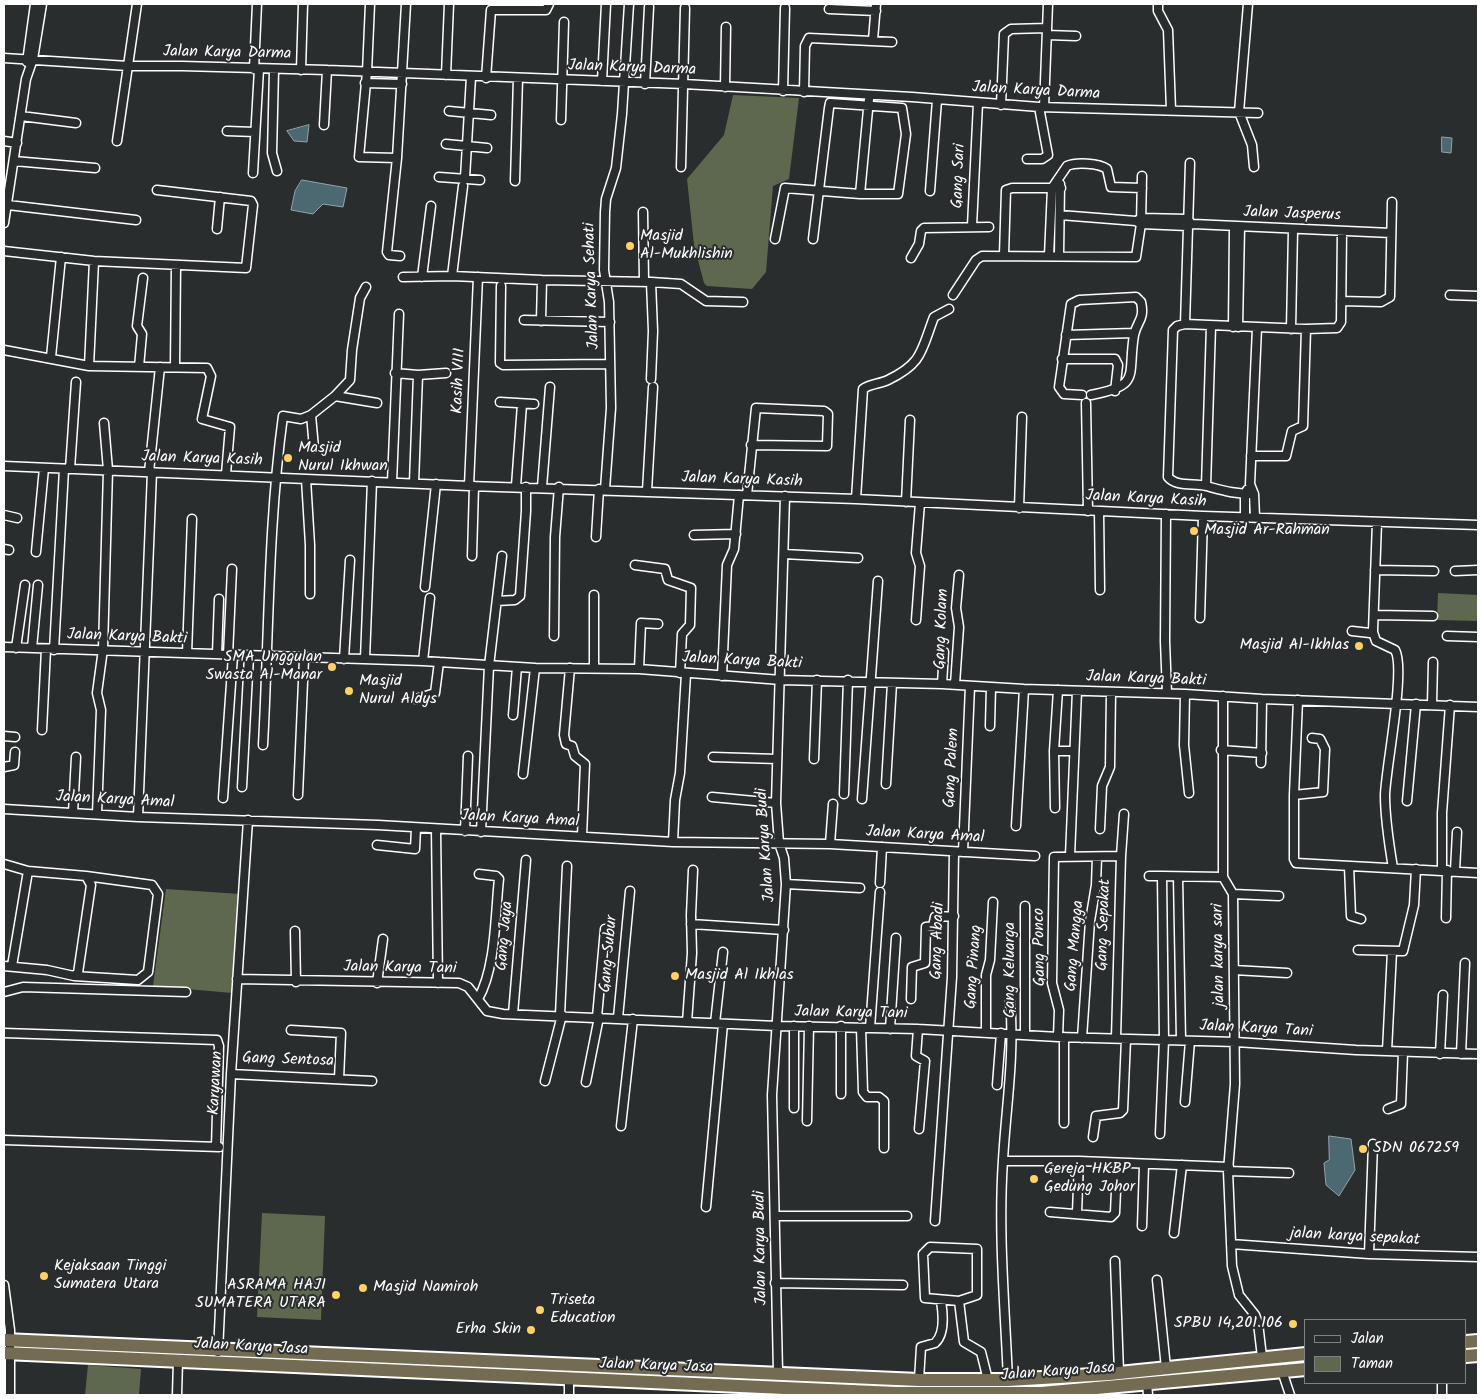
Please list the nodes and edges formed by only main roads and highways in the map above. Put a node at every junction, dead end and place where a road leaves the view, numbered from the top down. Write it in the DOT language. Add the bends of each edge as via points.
graph roads {
  1 [pos="7,1340"];
  2 [pos="7,1353"];
  3 [pos="1304,1354"];
  4 [pos="465,1361"];
  5 [pos="1304,1369"];
  6 [pos="464,1374"];
  7 [pos="1113,1377"];
  8 [pos="1148,1389"];
  9 [pos="784,1392"];
  10 [pos="1041,1394"];
  1 -- 4 [label="highway, Jalan Karya Jasa"];
  2 -- 6 [label="highway, Jalan Karya Jasa"];
  3 -- 7 [label="highway, Jalan Karya Jasa" via="1166,1368"];
  4 -- 6 [label="highway"];
  4 -- 7 [label="highway, Jalan Karya Jasa" via="919,1380"];
  5 -- 8 [label="highway, Jalan Karya Jasa"];
  6 -- 9 [label="highway, Jalan Karya Jasa"];
  7 -- 8 [label="highway, Jalan Karya Jasa"];
  7 -- 10 [label="highway, Jalan Karya Jasa"];
  9 -- 10 [label="highway, Jalan Karya Jasa"];
}
